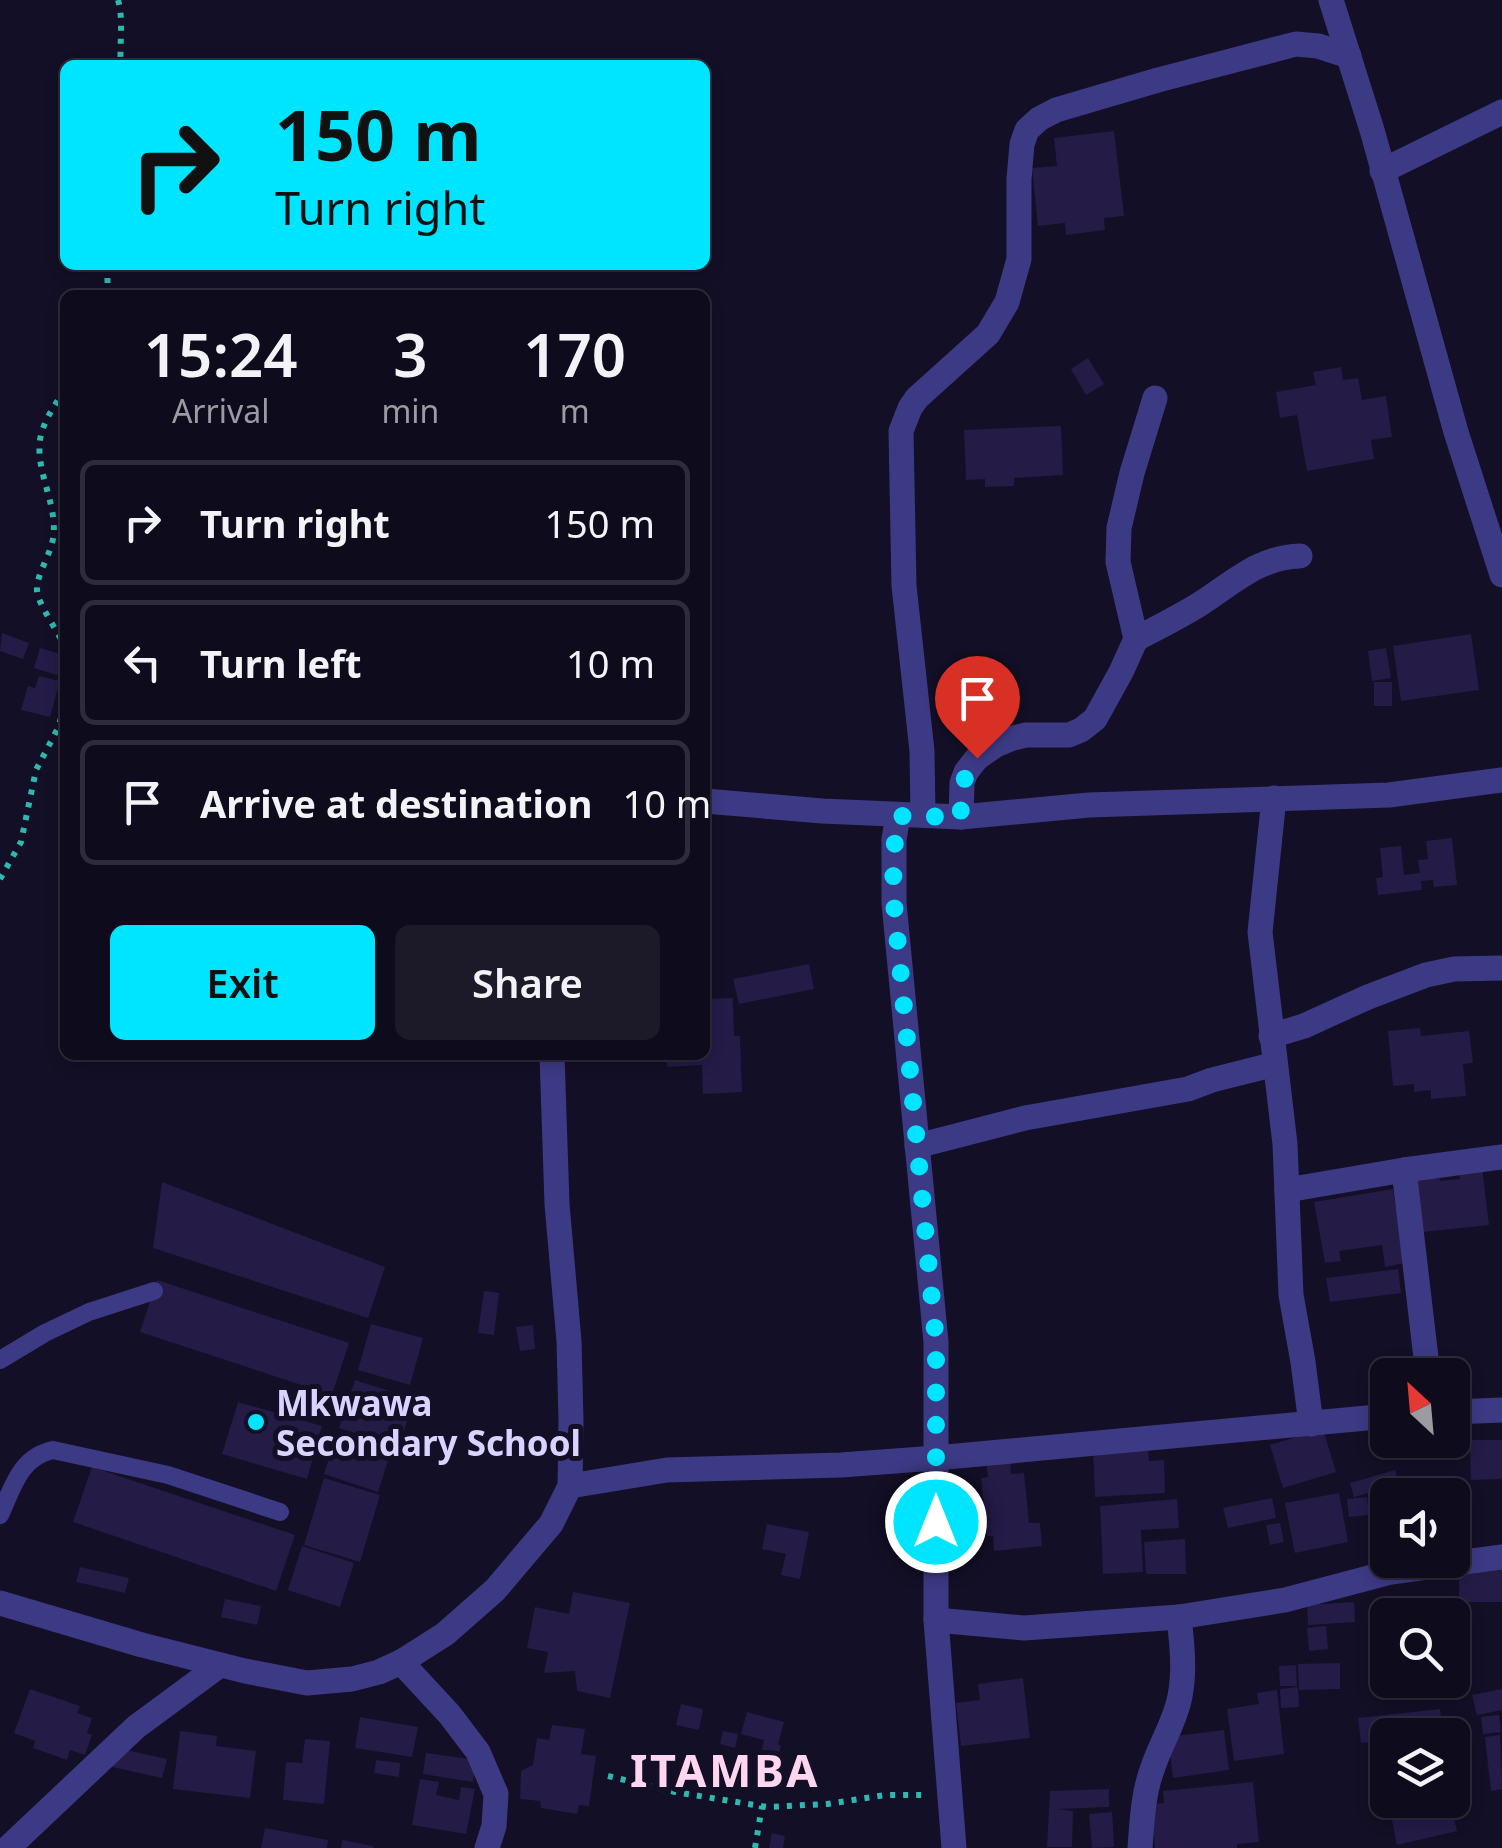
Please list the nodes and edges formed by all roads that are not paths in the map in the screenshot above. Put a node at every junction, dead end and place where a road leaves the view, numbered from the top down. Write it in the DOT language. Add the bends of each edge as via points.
graph roads {
  1 [pos="1331,0"];
  2 [pos="1348,56"];
  3 [pos="1502,112"];
  4 [pos="1382,171"];
  5 [pos="1155,398"];
  6 [pos="1300,556"];
  7 [pos="1502,574"];
  8 [pos="1136,638"];
  9 [pos="1502,780"];
  10 [pos="1274,798"];
  11 [pos="710,802"];
  12 [pos="911,816"];
  13 [pos="961,817"];
  14 [pos="1502,968"];
  15 [pos="1271,1036"];
  16 [pos="552,1060"];
  17 [pos="1275,1064"];
  18 [pos="917,1146"];
  19 [pos="1502,1157"];
  20 [pos="1404,1170"];
  21 [pos="1287,1190"];
  22 [pos="154,1291"];
  23 [pos="1426,1358"];
  24 [pos="0,1360"];
  25 [pos="1502,1410"];
  26 [pos="1470,1411"];
  27 [pos="1370,1418"];
  28 [pos="1311,1424"];
  29 [pos="936,1458"];
  30 [pos="570,1486"];
  31 [pos="280,1512"];
  32 [pos="0,1515"];
  33 [pos="1502,1557"];
  34 [pos="0,1603"];
  35 [pos="1179,1617"];
  36 [pos="936,1620"];
  37 [pos="401,1662"];
  38 [pos="220,1665"];
  39 [pos="8,1848"];
  40 [pos="488,1848"];
  41 [pos="954,1848"];
  42 [pos="1140,1848"];
  1 -- 2 [label="street"];
  2 -- 4 [label="street"];
  2 -- 12 [label="street" via="1296,44 1056,110 1027,130 1019,259 1007,302 988,334 917,398 901,430 904,586 922,751"];
  3 -- 4 [label="street"];
  4 -- 7 [label="street"];
  5 -- 8 [label="street" via="1117,544"];
  6 -- 8 [label="street" via="1256,565"];
  8 -- 13 [label="street" via="1086,727 1014,738 977,758 962,783"];
  9 -- 10 [label="street" via="1388,795"];
  10 -- 13 [label="street"];
  10 -- 15 [label="street" via="1260,932"];
  11 -- 12 [label="street"];
  12 -- 13 [label="street"];
  12 -- 18 [label="street" via="893,859"];
  14 -- 15 [label="street" via="1426,975"];
  15 -- 17 [label="street"];
  16 -- 30 [label="street" via="569,1341"];
  17 -- 18 [label="street"];
  17 -- 21 [label="street"];
  18 -- 29 [label="street" via="936,1342"];
  19 -- 20 [label="street"];
  20 -- 21 [label="street"];
  20 -- 23 [label="street"];
  21 -- 28 [label="street" via="1290,1295"];
  22 -- 24 [label="lane" via="89,1312"];
  25 -- 26 [label="street"];
  27 -- 28 [label="street"];
  28 -- 29 [label="street"];
  29 -- 30 [label="street" via="668,1470"];
  29 -- 36 [label="street"];
  30 -- 37 [label="street" via="551,1524 495,1590"];
  31 -- 32 [label="lane" via="168,1475 53,1450 36,1454 20,1472"];
  33 -- 35 [label="street" via="1391,1572 1285,1600"];
  34 -- 38 [label="street"];
  35 -- 36 [label="street" via="1024,1628"];
  35 -- 42 [label="street" via="1181,1693 1152,1766"];
  36 -- 41 [label="street"];
  37 -- 38 [label="street" via="352,1679 307,1683"];
  37 -- 40 [label="street" via="478,1752 496,1794"];
  38 -- 39 [label="street" via="136,1727"];
}
